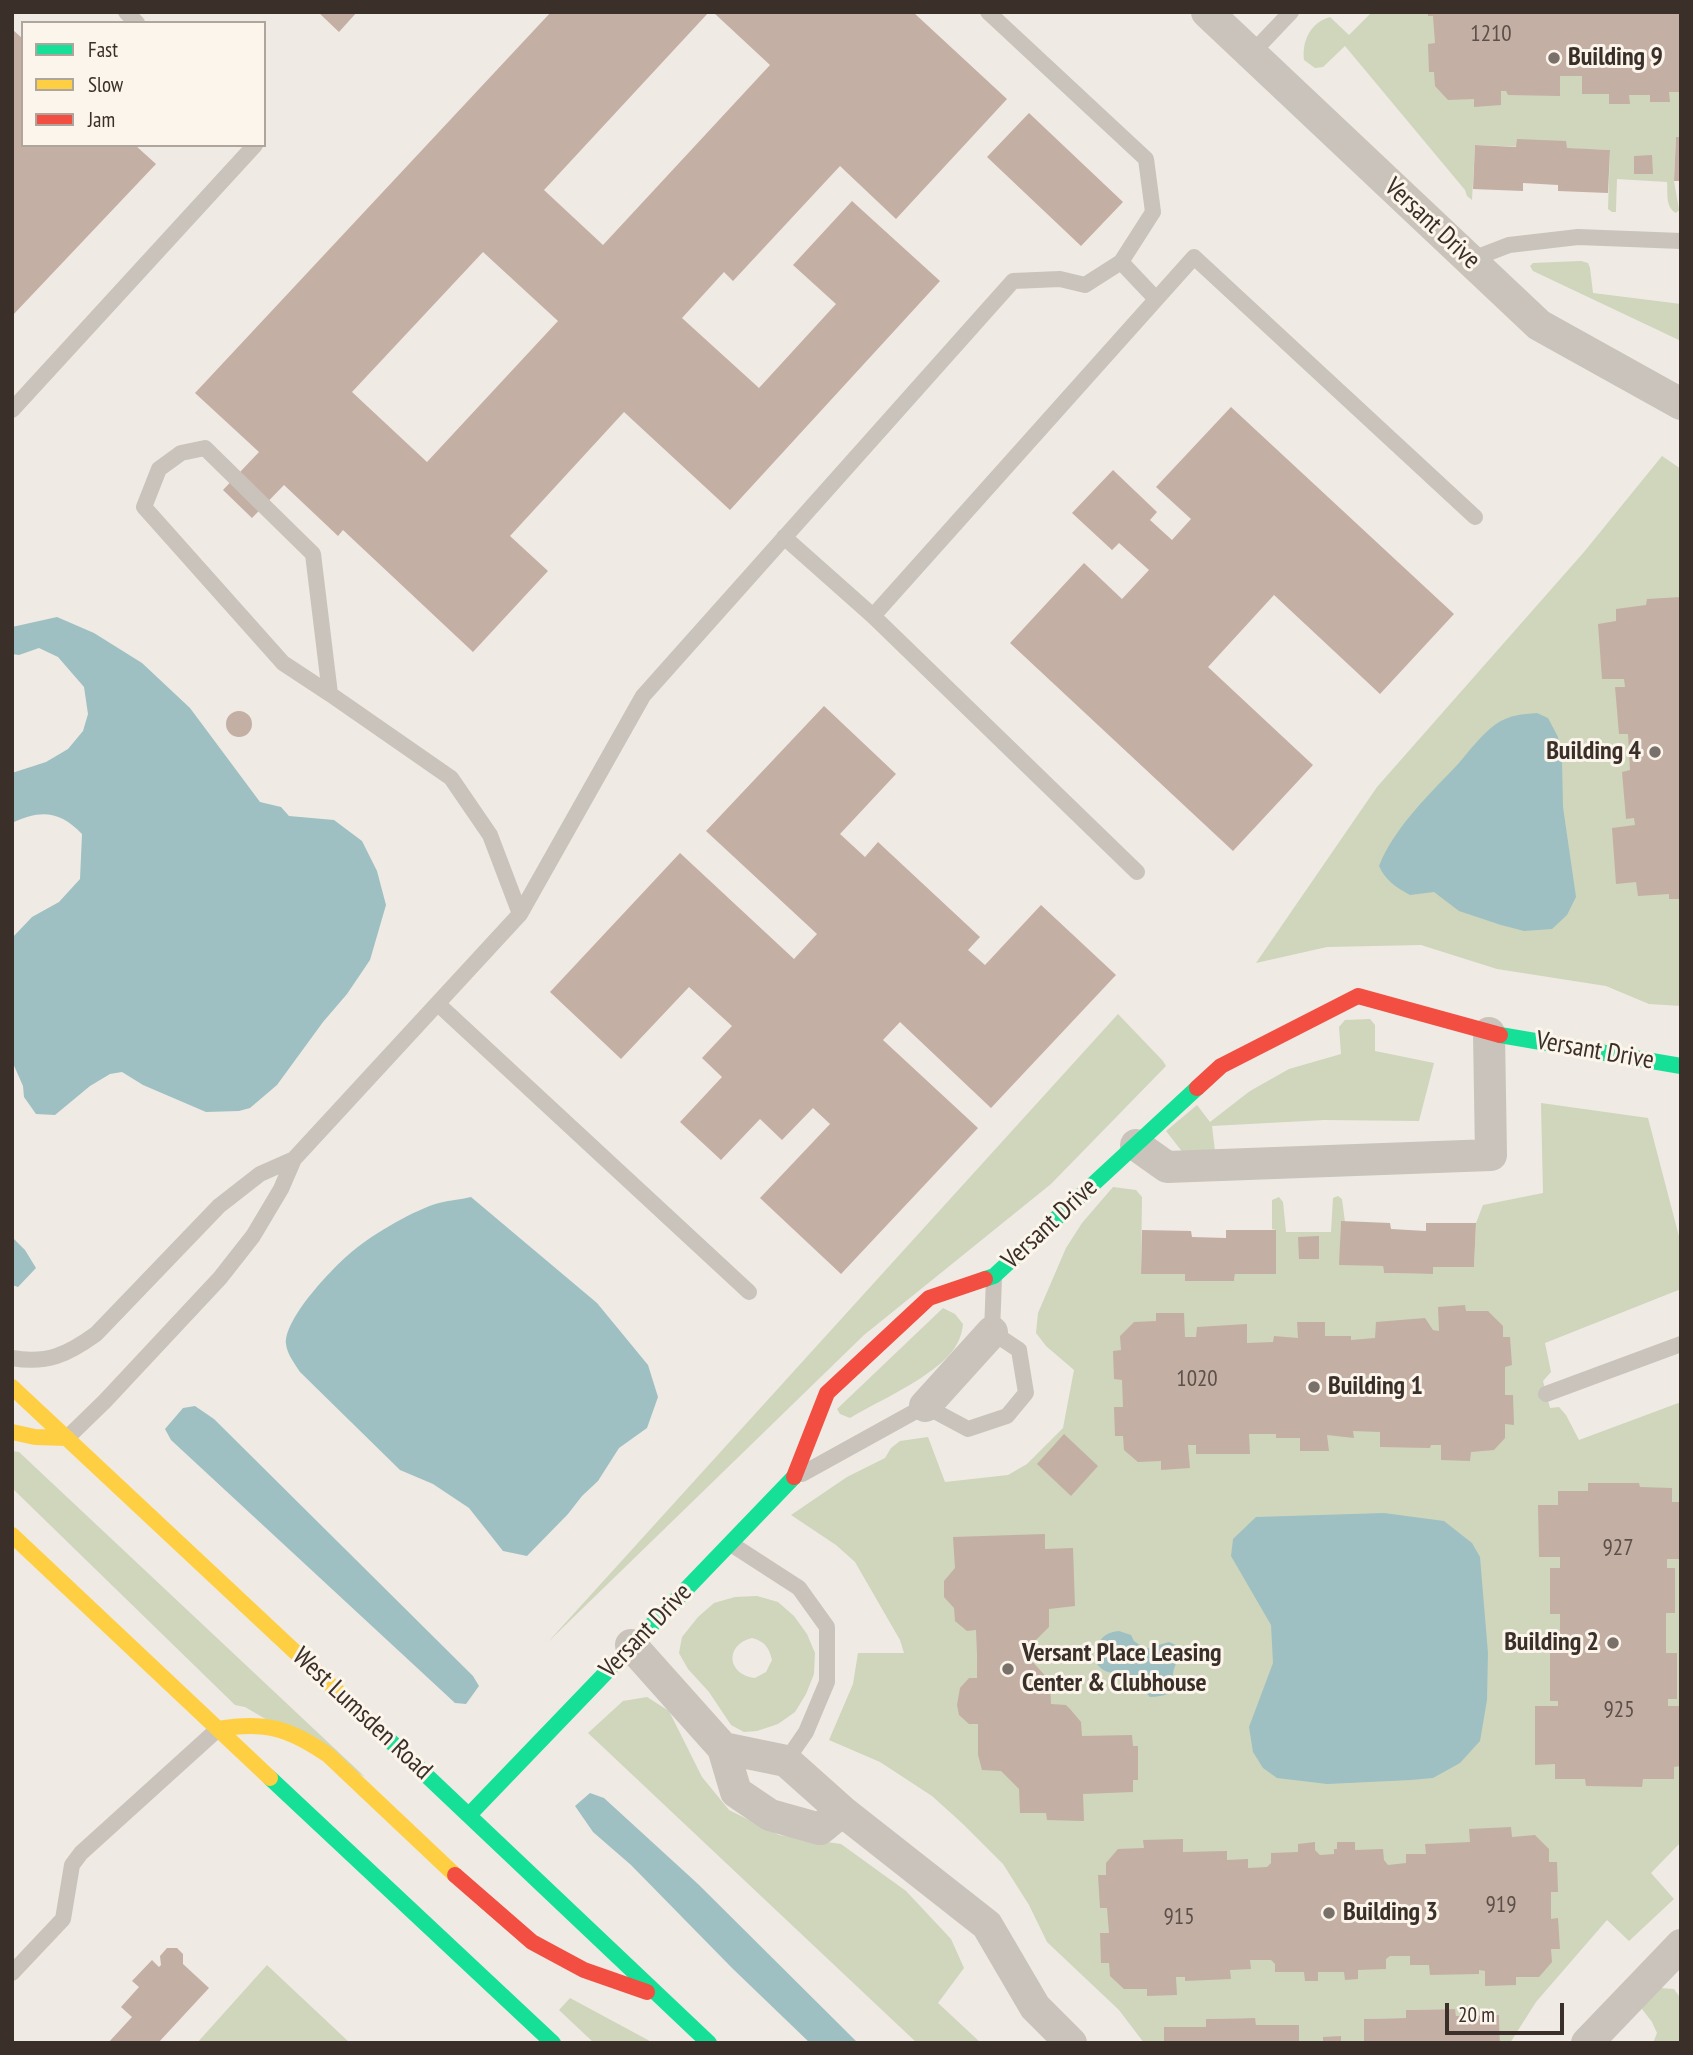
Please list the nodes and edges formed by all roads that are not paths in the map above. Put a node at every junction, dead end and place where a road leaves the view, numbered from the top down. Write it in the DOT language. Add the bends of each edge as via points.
graph roads {
  1 [pos="988,12"];
  2 [pos="1207,12"];
  3 [pos="1291,12"];
  4 [pos="1251,54"];
  5 [pos="253,147"];
  6 [pos="1681,241"];
  7 [pos="1470,260"];
  8 [pos="1121,262"];
  9 [pos="1156,299"];
  10 [pos="1681,404"];
  11 [pos="12,410"];
  12 [pos="1475,517"];
  13 [pos="784,537"];
  14 [pos="873,616"];
  15 [pos="331,694"];
  16 [pos="1137,872"];
  17 [pos="520,914"];
  18 [pos="438,1004"];
  19 [pos="1489,1033"];
  20 [pos="1681,1066"];
  21 [pos="1136,1145"];
  22 [pos="294,1159"];
  23 [pos="994,1276"];
  24 [pos="749,1292"];
  25 [pos="992,1332"];
  26 [pos="1681,1343"];
  27 [pos="12,1358"];
  28 [pos="12,1387"];
  29 [pos="1546,1394"];
  30 [pos="925,1406"];
  31 [pos="12,1432"];
  32 [pos="67,1438"];
  33 [pos="794,1479"];
  34 [pos="12,1535"];
  35 [pos="730,1543"];
  36 [pos="631,1645"];
  37 [pos="218,1729"];
  38 [pos="723,1748"];
  39 [pos="786,1761"];
  40 [pos="842,1811"];
  41 [pos="470,1815"];
  42 [pos="1675,1963"];
  43 [pos="12,1973"];
  44 [pos="659,1996"];
  45 [pos="553,2043"];
  46 [pos="709,2043"];
  47 [pos="1071,2043"];
  48 [pos="1587,2043"];
  1 -- 8 [label="lane" via="1146,159 1153,212"];
  2 -- 4 [label="street, Versant Drive"];
  3 -- 4 [label="lane"];
  4 -- 7 [label="street, Versant Drive"];
  5 -- 11 [label="lane"];
  6 -- 7 [label="lane" via="1578,237 1509,245"];
  7 -- 10 [label="street, Versant Drive" via="1539,325"];
  8 -- 9 [label="lane"];
  8 -- 13 [label="lane" via="1085,285 1060,279 1013,281"];
  9 -- 12 [label="lane" via="1194,257"];
  9 -- 14 [label="lane"];
  13 -- 14 [label="lane"];
  13 -- 17 [label="lane" via="643,696"];
  14 -- 16 [label="lane"];
  15 -- 15 [label="lane" via="313,554 205,448 181,453 159,469 144,507 283,663"];
  15 -- 17 [label="lane" via="451,778 490,835"];
  17 -- 18 [label="lane"];
  18 -- 22 [label="lane"];
  18 -- 24 [label="lane"];
  19 -- 20 [label="main road, Versant Drive"];
  19 -- 21 [label="main road, Versant Drive" via="1358,996 1221,1066"];
  19 -- 21 [label="street" via="1491,1155 1167,1167"];
  21 -- 23 [label="main road, Versant Drive"];
  22 -- 27 [label="lane" via="260,1174 219,1206 96,1334 78,1347 58,1357"];
  22 -- 32 [label="lane" via="253,1236 220,1278"];
  23 -- 25 [label="lane"];
  23 -- 33 [label="main road, Versant Drive" via="929,1298 827,1393"];
  25 -- 30 [label="street"];
  25 -- 30 [label="lane" via="1019,1350 1026,1393 1007,1416 968,1429"];
  26 -- 29 [label="lane"];
  28 -- 32 [label="main road, West Lumsden Road"];
  30 -- 33 [label="lane"];
  31 -- 32 [label="main road"];
  32 -- 41 [label="main road, West Lumsden Road"];
  33 -- 35 [label="main road, Versant Drive"];
  34 -- 37 [label="main road"];
  35 -- 36 [label="main road, Versant Drive"];
  35 -- 39 [label="lane" via="799,1588 827,1627 827,1682 806,1732"];
  36 -- 38 [label="street"];
  36 -- 41 [label="main road, Versant Drive"];
  37 -- 43 [label="lane" via="81,1853 72,1865 63,1919"];
  37 -- 44 [label="main road" via="265,1724 305,1739 532,1942 583,1970"];
  37 -- 45 [label="main road"];
  38 -- 39 [label="street"];
  38 -- 40 [label="street" via="736,1792 770,1815 820,1829"];
  39 -- 40 [label="street"];
  40 -- 47 [label="street" via="987,1925 1035,2007"];
  41 -- 44 [label="main road, West Lumsden Road"];
  42 -- 48 [label="street"];
  44 -- 46 [label="main road, West Lumsden Road"];
}
